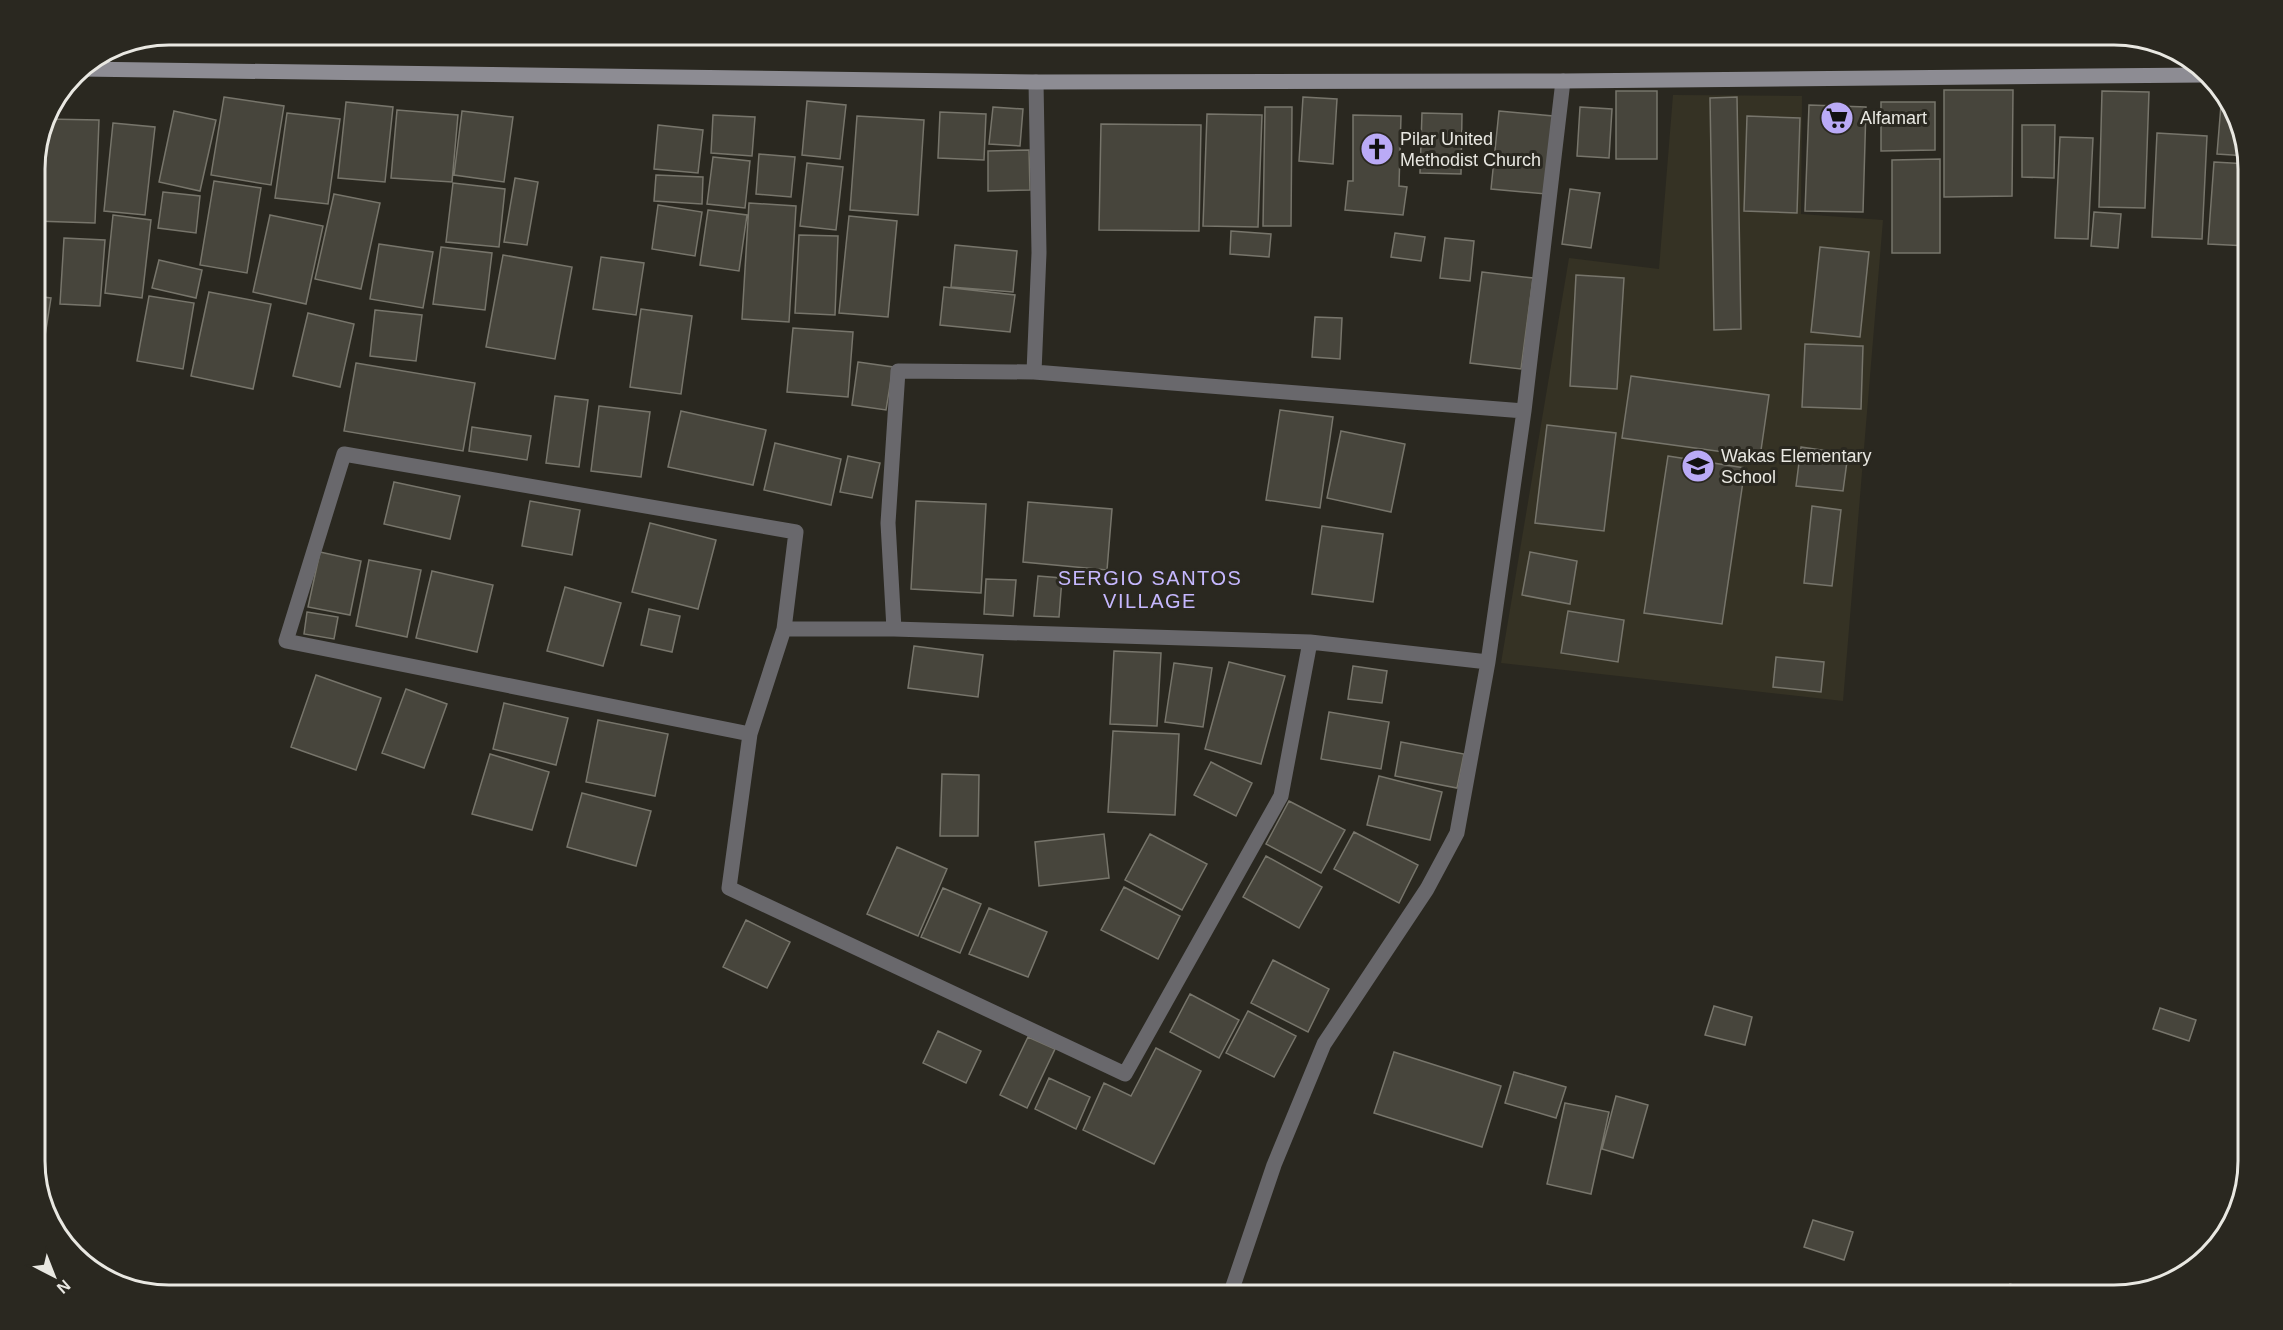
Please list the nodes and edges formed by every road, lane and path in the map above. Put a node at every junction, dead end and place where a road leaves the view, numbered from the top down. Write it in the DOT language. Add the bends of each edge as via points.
graph roads {
  1 [pos="96,69"];
  2 [pos="2194,75"];
  3 [pos="1563,81"];
  4 [pos="1036,82"];
  5 [pos="1034,372"];
  6 [pos="1524,411"];
  7 [pos="784,629"];
  8 [pos="894,629"];
  9 [pos="1310,642"];
  10 [pos="1488,662"];
  11 [pos="750,734"];
  12 [pos="1234,1285"];
  1 -- 4 [label="main road"];
  2 -- 3 [label="main road"];
  3 -- 4 [label="main road"];
  3 -- 6 [label="street"];
  4 -- 5 [label="street" via="1039,253"];
  5 -- 6 [label="street"];
  5 -- 8 [label="street" via="898,371 888,523"];
  6 -- 10 [label="street"];
  7 -- 8 [label="street"];
  7 -- 11 [label="street"];
  7 -- 11 [label="street" via="796,532 344,454 286,641"];
  8 -- 9 [label="street"];
  9 -- 10 [label="street"];
  9 -- 11 [label="street" via="1281,796 1125,1074 729,888"];
  10 -- 12 [label="street" via="1457,833 1427,889 1324,1044 1274,1165"];
}
